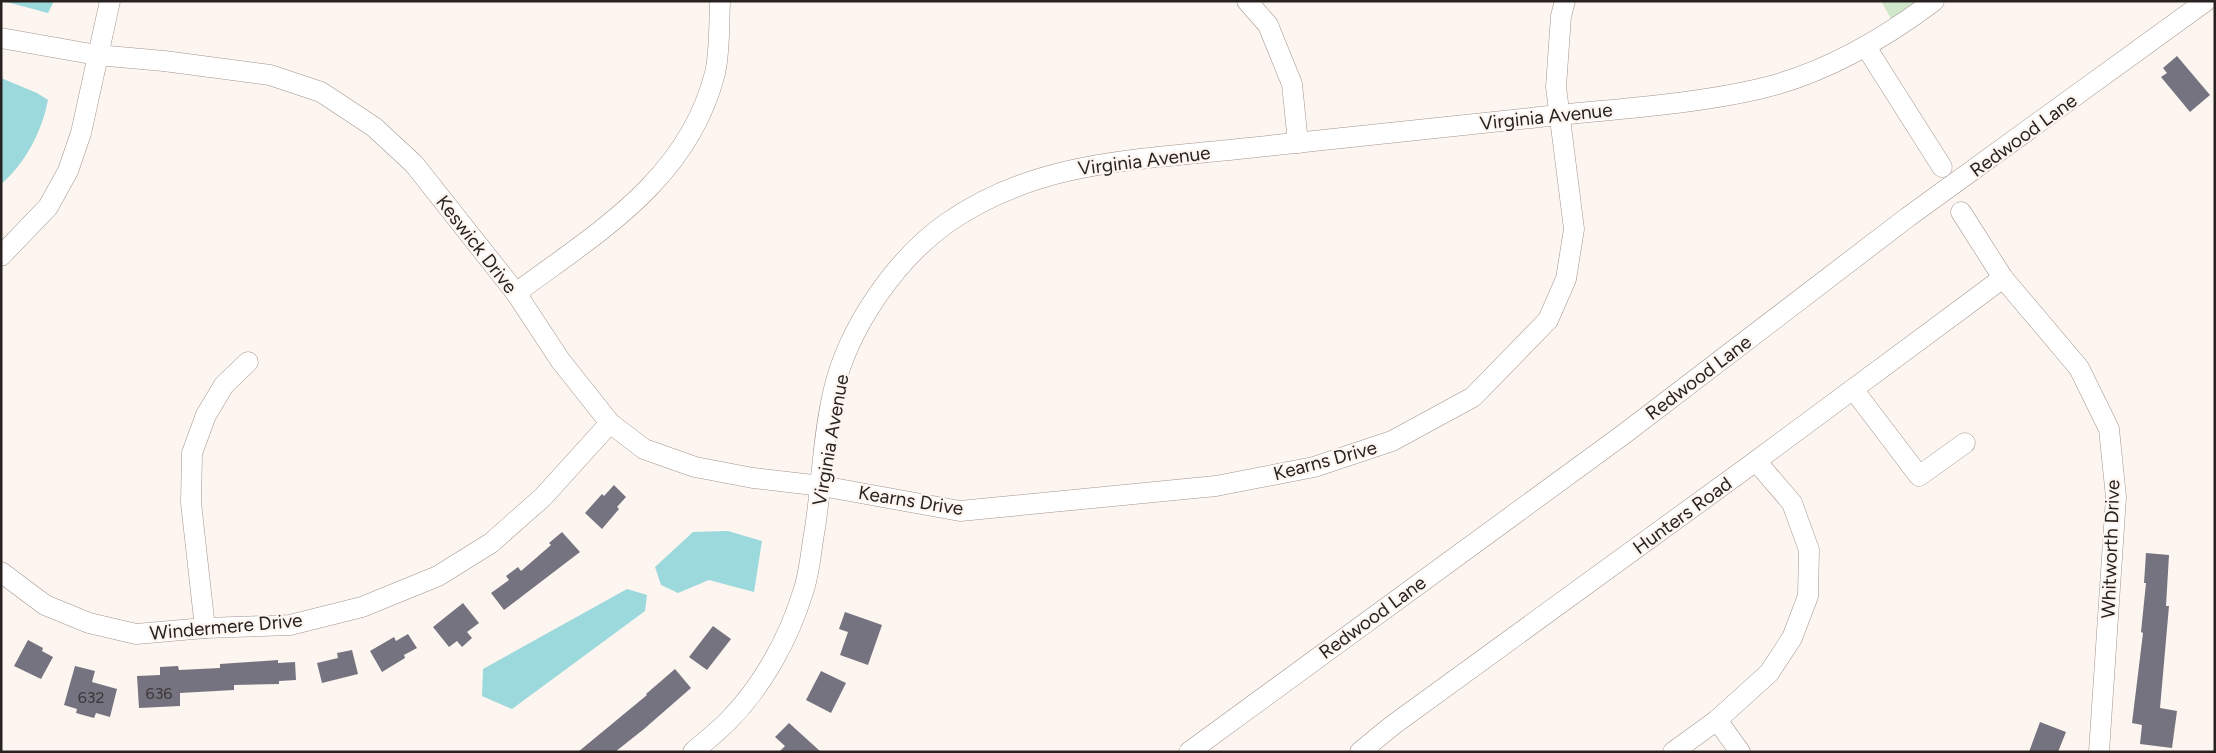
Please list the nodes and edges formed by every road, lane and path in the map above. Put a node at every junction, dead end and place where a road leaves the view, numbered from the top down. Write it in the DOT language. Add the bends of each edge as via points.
graph roads {
  1 [pos="110,1"];
  2 [pos="720,1"];
  3 [pos="1246,1"];
  4 [pos="1565,1"];
  5 [pos="1934,1"];
  6 [pos="2206,1"];
  7 [pos="1,38"];
  8 [pos="1866,47"];
  9 [pos="97,55"];
  10 [pos="1559,115"];
  11 [pos="1298,143"];
  12 [pos="1942,167"];
  13 [pos="1961,212"];
  14 [pos="1,256"];
  15 [pos="2003,278"];
  16 [pos="516,293"];
  17 [pos="248,362"];
  18 [pos="1854,389"];
  19 [pos="610,423"];
  20 [pos="1964,443"];
  21 [pos="1756,461"];
  22 [pos="822,486"];
  23 [pos="1,572"];
  24 [pos="205,628"];
  25 [pos="1716,720"];
  26 [pos="693,752"];
  27 [pos="1189,752"];
  28 [pos="1360,752"];
  29 [pos="1673,752"];
  30 [pos="1740,752"];
  31 [pos="2099,752"];
  1 -- 9 [label="street"];
  2 -- 16 [label="street" via="715,72 700,119 669,166 629,209"];
  3 -- 11 [label="street" via="1268,26 1292,84"];
  4 -- 10 [label="street, Kearns Drive" via="1557,60"];
  5 -- 8 [label="street, Virginia Avenue"];
  6 -- 27 [label="street, Redwood Lane" via="1938,196 1624,434"];
  7 -- 9 [label="street, Keswick Drive"];
  8 -- 10 [label="street, Virginia Avenue" via="1806,74 1758,89"];
  8 -- 12 [label="street"];
  9 -- 14 [label="street" via="81,133 68,171 48,207"];
  9 -- 16 [label="street, Keswick Drive" via="164,60 270,75 321,92 374,126 414,164"];
  10 -- 11 [label="street, Virginia Avenue"];
  10 -- 22 [label="street, Kearns Drive" via="1574,229 1566,279 1548,320 1473,397 1392,441 1314,468 1216,486 960,511"];
  11 -- 22 [label="street, Virginia Avenue" via="1115,161 1060,172 1033,179 982,202 948,223 918,246 897,268 879,292 848,351 834,390"];
  13 -- 15 [label="street, Whitworth Drive"];
  15 -- 18 [label="street, Hunters Road"];
  15 -- 31 [label="street, Whitworth Drive" via="2079,368 2109,429 2116,496"];
  16 -- 19 [label="street, Keswick Drive" via="560,360"];
  17 -- 24 [label="street" via="224,385 206,415 192,453 191,503"];
  18 -- 20 [label="street" via="1919,476"];
  18 -- 21 [label="street, Hunters Road"];
  19 -- 22 [label="street, Keswick Drive" via="644,448 695,467"];
  19 -- 24 [label="street, Windermere Drive" via="543,497 491,543 438,576 362,607 290,625"];
  21 -- 25 [label="street" via="1792,503 1809,550 1808,596 1792,638 1769,673"];
  21 -- 28 [label="street, Hunters Road"];
  22 -- 26 [label="street, Virginia Avenue" via="805,588 781,645 739,709"];
  23 -- 24 [label="street, Windermere Drive" via="45,605 89,623 136,634"];
  25 -- 29 [label="street"];
  25 -- 30 [label="street"];
}
